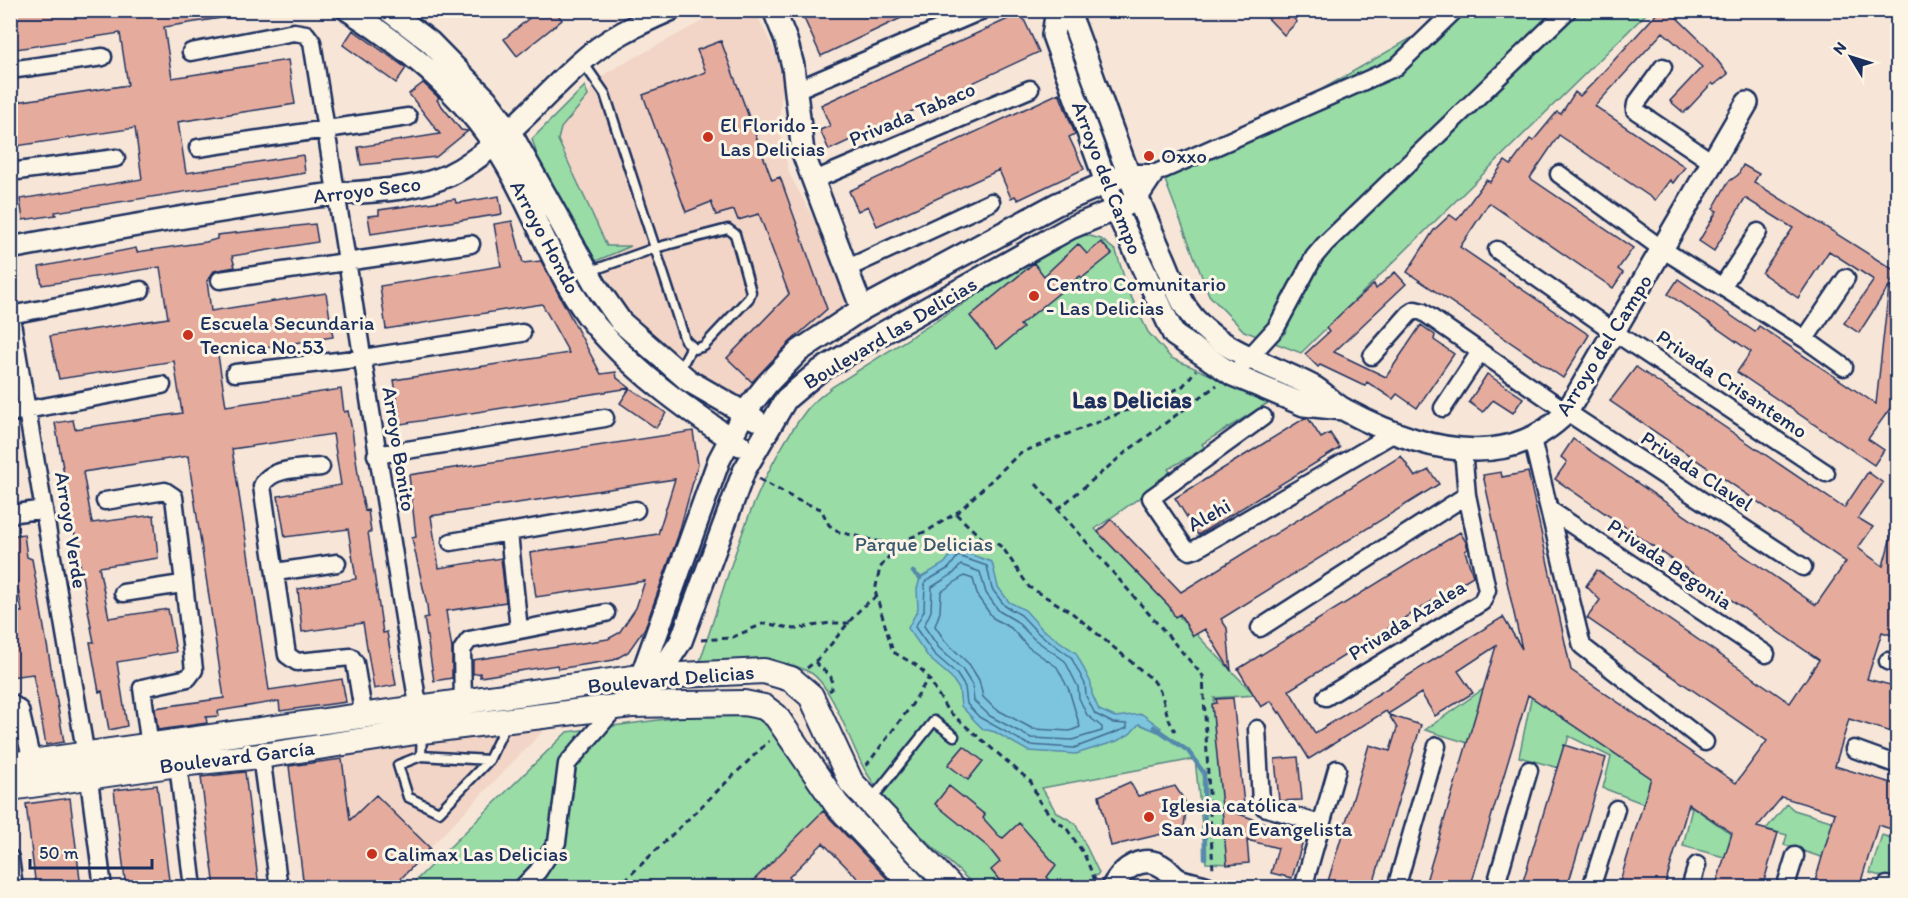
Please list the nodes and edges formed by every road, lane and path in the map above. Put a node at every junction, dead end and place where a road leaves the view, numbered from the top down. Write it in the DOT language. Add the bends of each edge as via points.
graph roads {
  1 [pos="348,10"];
  2 [pos="388,10"];
  3 [pos="670,10"];
  4 [pos="774,10"];
  5 [pos="983,10"];
  6 [pos="1058,10"];
  7 [pos="1455,10"];
  8 [pos="1568,10"];
  9 [pos="191,52"];
  10 [pos="103,57"];
  11 [pos="582,61"];
  12 [pos="1663,67"];
  13 [pos="10,70"];
  14 [pos="1029,88"];
  15 [pos="796,90"];
  16 [pos="1747,103"];
  17 [pos="408,117"];
  18 [pos="325,130"];
  19 [pos="501,136"];
  20 [pos="198,148"];
  21 [pos="116,158"];
  22 [pos="1712,162"];
  23 [pos="10,172"];
  24 [pos="1129,172"];
  25 [pos="1156,173"];
  26 [pos="1559,174"];
  27 [pos="812,181"];
  28 [pos="1107,182"];
  29 [pos="336,193"];
  30 [pos="1138,200"];
  31 [pos="991,202"];
  32 [pos="1116,210"];
  33 [pos="1758,232"];
  34 [pos="471,244"];
  35 [pos="10,248"];
  36 [pos="655,248"];
  37 [pos="1662,249"];
  38 [pos="1497,250"];
  39 [pos="346,263"];
  40 [pos="848,268"];
  41 [pos="588,272"];
  42 [pos="1846,278"];
  43 [pos="220,280"];
  44 [pos="1722,287"];
  45 [pos="141,290"];
  46 [pos="862,309"];
  47 [pos="11,314"];
  48 [pos="1614,332"];
  49 [pos="522,333"];
  50 [pos="1805,339"];
  51 [pos="691,348"];
  52 [pos="1480,352"];
  53 [pos="1372,356"];
  54 [pos="363,358"];
  55 [pos="1205,358"];
  56 [pos="1250,358"];
  57 [pos="1844,367"];
  58 [pos="678,372"];
  59 [pos="235,373"];
  60 [pos="1233,375"];
  61 [pos="162,385"];
  62 [pos="1443,408"];
  63 [pos="1343,409"];
  64 [pos="29,410"];
  65 [pos="10,412"];
  66 [pos="744,412"];
  67 [pos="1567,412"];
  68 [pos="1263,417"];
  69 [pos="605,418"];
  70 [pos="768,427"];
  71 [pos="1396,432"];
  72 [pos="729,438"];
  73 [pos="1532,439"];
  74 [pos="1463,450"];
  75 [pos="376,455"];
  76 [pos="748,462"];
  77 [pos="321,466"];
  78 [pos="1826,472"];
  79 [pos="1036,484"];
  80 [pos="1467,495"];
  81 [pos="105,501"];
  82 [pos="44,509"];
  83 [pos="1058,509"];
  84 [pos="636,510"];
  85 [pos="1550,510"];
  86 [pos="10,514"];
  87 [pos="956,514"];
  88 [pos="509,533"];
  89 [pos="451,542"];
  90 [pos="890,555"];
  91 [pos="337,563"];
  92 [pos="1803,567"];
  93 [pos="276,572"];
  94 [pos="182,584"];
  95 [pos="123,593"];
  96 [pos="876,597"];
  97 [pos="606,613"];
  98 [pos="850,623"];
  99 [pos="1260,628"];
  100 [pos="519,630"];
  101 [pos="681,641"];
  102 [pos="1766,654"];
  103 [pos="815,662"];
  104 [pos="649,677"];
  105 [pos="929,677"];
  106 [pos="791,679"];
  107 [pos="1326,697"];
  108 [pos="10,702"];
  109 [pos="814,702"];
  110 [pos="631,706"];
  111 [pos="464,714"];
  112 [pos="364,717"];
  113 [pos="420,720"];
  114 [pos="507,720"];
  115 [pos="784,726"];
  116 [pos="1257,729"];
  117 [pos="1175,731"];
  118 [pos="954,736"];
  119 [pos="1705,742"];
  120 [pos="1437,746"];
  121 [pos="150,747"];
  122 [pos="1854,749"];
  123 [pos="261,756"];
  124 [pos="421,756"];
  125 [pos="489,760"];
  126 [pos="21,764"];
  127 [pos="178,764"];
  128 [pos="1898,765"];
  129 [pos="88,766"];
  130 [pos="1337,769"];
  131 [pos="1529,770"];
  132 [pos="851,782"];
  133 [pos="10,788"];
  134 [pos="867,801"];
  135 [pos="1616,809"];
  136 [pos="1320,824"];
  137 [pos="1795,856"];
  138 [pos="10,858"];
  139 [pos="1697,865"];
  140 [pos="1210,882"];
  141 [pos="1175,884"];
  142 [pos="14,888"];
  143 [pos="103,888"];
  144 [pos="193,888"];
  145 [pos="279,888"];
  146 [pos="522,888"];
  147 [pos="617,888"];
  148 [pos="916,888"];
  149 [pos="952,888"];
  150 [pos="1098,888"];
  151 [pos="1112,888"];
  152 [pos="1304,888"];
  153 [pos="1396,888"];
  154 [pos="1495,888"];
  155 [pos="1591,888"];
  156 [pos="1690,888"];
  157 [pos="1785,888"];
  1 -- 19 [label="street, Arroyo Hondo" via="404,48"];
  2 -- 19 [label="street, Arroyo Hondo" via="467,77"];
  3 -- 11 [label="street, Arroyo Seco" via="635,26"];
  4 -- 15 [label="street" via="786,40"];
  5 -- 15 [label="street"];
  6 -- 24 [label="street, Arroyo del Campo" via="1074,25"];
  6 -- 28 [label="street, Arroyo del Campo" via="1053,35"];
  7 -- 25 [label="street" via="1396,67"];
  8 -- 56 [label="street" via="1325,244 1276,328"];
  9 -- 18 [label="street, Arroyo Bonito" via="294,32 306,34 312,42"];
  10 -- 13 [label="street"];
  11 -- 19 [label="street, Arroyo Seco"];
  11 -- 36 [label="lane" via="604,94"];
  12 -- 22 [label="street" via="1635,110"];
  14 -- 27 [label="street, Privada Tabaco"];
  15 -- 27 [label="street" via="803,153"];
  16 -- 22 [label="street, Arroyo del Campo"];
  17 -- 18 [label="street"];
  18 -- 20 [label="street"];
  18 -- 29 [label="street, Arroyo Bonito"];
  19 -- 29 [label="street, Arroyo Seco" via="462,168 436,180"];
  19 -- 41 [label="street, Arroyo Hondo"];
  19 -- 72 [label="street, Arroyo Hondo" via="565,279 588,315 643,373"];
  21 -- 23 [label="street"];
  22 -- 37 [label="street, Arroyo del Campo"];
  24 -- 25 [label="street"];
  24 -- 28 [label="street, Boulevard las Delicias"];
  24 -- 30 [label="street, Arroyo del Campo"];
  25 -- 30 [label="street"];
  26 -- 37 [label="street"];
  27 -- 40 [label="street"];
  28 -- 32 [label="street, Arroyo del Campo"];
  28 -- 46 [label="street, Boulevard las Delicias" via="1057,204"];
  29 -- 35 [label="street, Arroyo Seco" via="169,218"];
  29 -- 39 [label="street, Arroyo Bonito"];
  30 -- 32 [label="street, Boulevard las Delicias"];
  30 -- 56 [label="street, Arroyo del Campo" via="1187,308 1211,334"];
  31 -- 40 [label="street"];
  32 -- 55 [label="street, Arroyo del Campo" via="1174,335"];
  32 -- 70 [label="street, Boulevard las Delicias" via="1070,228 818,372 786,399"];
  33 -- 44 [label="street"];
  34 -- 39 [label="street"];
  36 -- 41 [label="lane"];
  36 -- 51 [label="lane"];
  36 -- 51 [label="lane" via="728,229 735,234 751,292 749,298 704,346"];
  37 -- 44 [label="street"];
  37 -- 48 [label="street, Arroyo del Campo"];
  38 -- 48 [label="street, Privada Crisantemo"];
  39 -- 43 [label="street"];
  39 -- 54 [label="street, Arroyo Bonito"];
  40 -- 46 [label="street"];
  41 -- 58 [label="street, Arroyo Hondo" via="621,322"];
  42 -- 50 [label="street"];
  44 -- 50 [label="street"];
  45 -- 47 [label="street"];
  46 -- 66 [label="street, Boulevard las Delicias" via="799,351"];
  47 -- 64 [label="street, Arroyo Verde"];
  48 -- 67 [label="street, Arroyo del Campo"];
  48 -- 78 [label="street, Privada Crisantemo"];
  49 -- 54 [label="street"];
  50 -- 57 [label="street"];
  51 -- 58 [label="lane"];
  52 -- 53 [label="street, Privada Clavel" via="1415,310"];
  52 -- 62 [label="street"];
  52 -- 67 [label="street, Privada Clavel"];
  54 -- 59 [label="street"];
  54 -- 75 [label="street, Arroyo Bonito"];
  55 -- 60 [label="street, Arroyo del Campo"];
  55 -- 87 [label="path" via="1183,386 1020,453"];
  56 -- 60 [label="street"];
  56 -- 63 [label="street, Arroyo del Campo" via="1315,387"];
  58 -- 66 [label="street, Arroyo Hondo" via="721,402"];
  60 -- 63 [label="street, Arroyo del Campo" via="1304,405"];
  60 -- 83 [label="path" via="1126,452"];
  61 -- 64 [label="street"];
  63 -- 71 [label="street, Arroyo del Campo"];
  64 -- 65 [label="street"];
  64 -- 82 [label="street, Arroyo Verde"];
  66 -- 70 [label="street, Arroyo Hondo"];
  66 -- 72 [label="street, Boulevard las Delicias"];
  67 -- 73 [label="street, Arroyo del Campo"];
  67 -- 92 [label="street, Privada Clavel"];
  68 -- 71 [label="street, Alehi" via="1151,498 1190,551"];
  69 -- 75 [label="street"];
  70 -- 76 [label="street, Boulevard las Delicias"];
  71 -- 74 [label="street, Arroyo del Campo"];
  72 -- 76 [label="street, Arroyo Hondo"];
  72 -- 104 [label="street, Boulevard las Delicias"];
  73 -- 74 [label="street, Arroyo del Campo" via="1512,447"];
  73 -- 85 [label="street"];
  74 -- 80 [label="street, Privada Azalea"];
  75 -- 113 [label="street, Arroyo Bonito"];
  76 -- 90 [label="path" via="797,500 821,509 829,525 839,532 880,542"];
  76 -- 101 [label="street, Boulevard las Delicias"];
  77 -- 93 [label="street" via="265,478 262,486"];
  79 -- 83 [label="path"];
  80 -- 99 [label="street"];
  80 -- 107 [label="street, Privada Azalea" via="1486,590 1482,602"];
  81 -- 94 [label="street" via="171,492"];
  82 -- 86 [label="street"];
  82 -- 129 [label="street, Arroyo Verde"];
  83 -- 140 [label="path" via="1203,676"];
  84 -- 88 [label="street"];
  85 -- 102 [label="street, Privada Begonia"];
  85 -- 119 [label="street" via="1582,646"];
  87 -- 90 [label="path" via="910,538"];
  87 -- 117 [label="path" via="988,544 996,543 1003,548 1029,587 1071,612 1152,680 1162,692 1166,718"];
  88 -- 89 [label="street"];
  88 -- 100 [label="street"];
  90 -- 96 [label="path" via="880,568"];
  91 -- 93 [label="street"];
  93 -- 112 [label="street" via="287,655 297,662 351,657"];
  94 -- 95 [label="street"];
  94 -- 121 [label="street" via="194,670 189,678 142,688"];
  96 -- 98 [label="path"];
  96 -- 105 [label="path" via="893,652"];
  97 -- 100 [label="street"];
  98 -- 101 [label="path" via="830,622 795,629 765,623 731,638"];
  98 -- 103 [label="path"];
  100 -- 111 [label="street" via="464,644"];
  101 -- 104 [label="street, Boulevard las Delicias"];
  103 -- 106 [label="path"];
  103 -- 109 [label="path" via="831,677 832,689"];
  104 -- 106 [label="main road, Boulevard Delicias" via="764,671"];
  104 -- 110 [label="street"];
  104 -- 111 [label="main road, Boulevard Delicias"];
  105 -- 132 [label="path" via="877,754"];
  105 -- 150 [label="path" via="946,710 1031,782 1039,801 1084,854"];
  106 -- 109 [label="main road, Boulevard Delicias"];
  108 -- 126 [label="street" via="20,710"];
  109 -- 132 [label="main road, Boulevard Delicias"];
  110 -- 114 [label="main road, Boulevard Delicias"];
  110 -- 115 [label="main road, Boulevard Delicias" via="744,703 764,707"];
  110 -- 146 [label="street" via="567,764 557,842"];
  111 -- 113 [label="main road, Boulevard García"];
  111 -- 114 [label="main road, Boulevard Delicias"];
  112 -- 113 [label="main road, Boulevard García"];
  112 -- 121 [label="main road, Boulevard García"];
  113 -- 123 [label="main road, Boulevard García"];
  113 -- 124 [label="lane"];
  114 -- 125 [label="lane"];
  115 -- 147 [label="path"];
  115 -- 148 [label="main road, Boulevard Delicias" via="837,805"];
  116 -- 136 [label="street" via="1264,807"];
  118 -- 134 [label="lane" via="934,721"];
  120 -- 153 [label="street"];
  121 -- 129 [label="main road, Boulevard García"];
  122 -- 128 [label="street"];
  123 -- 127 [label="main road, Boulevard García"];
  123 -- 145 [label="street"];
  124 -- 125 [label="lane"];
  124 -- 125 [label="lane" via="399,765 408,796 439,812"];
  126 -- 129 [label="main road, Boulevard García"];
  127 -- 129 [label="main road, Boulevard García"];
  127 -- 144 [label="street"];
  129 -- 133 [label="main road, Boulevard García"];
  129 -- 143 [label="street, Arroyo Verde"];
  130 -- 136 [label="street"];
  131 -- 154 [label="street"];
  132 -- 134 [label="main road, Boulevard Delicias"];
  134 -- 149 [label="main road, Boulevard Delicias"];
  135 -- 155 [label="street"];
  136 -- 152 [label="street"];
  137 -- 157 [label="street"];
  138 -- 142 [label="street"];
  139 -- 156 [label="street"];
  140 -- 141 [label="street"];
  141 -- 151 [label="street" via="1156,863 1141,861 1126,869"];
}
